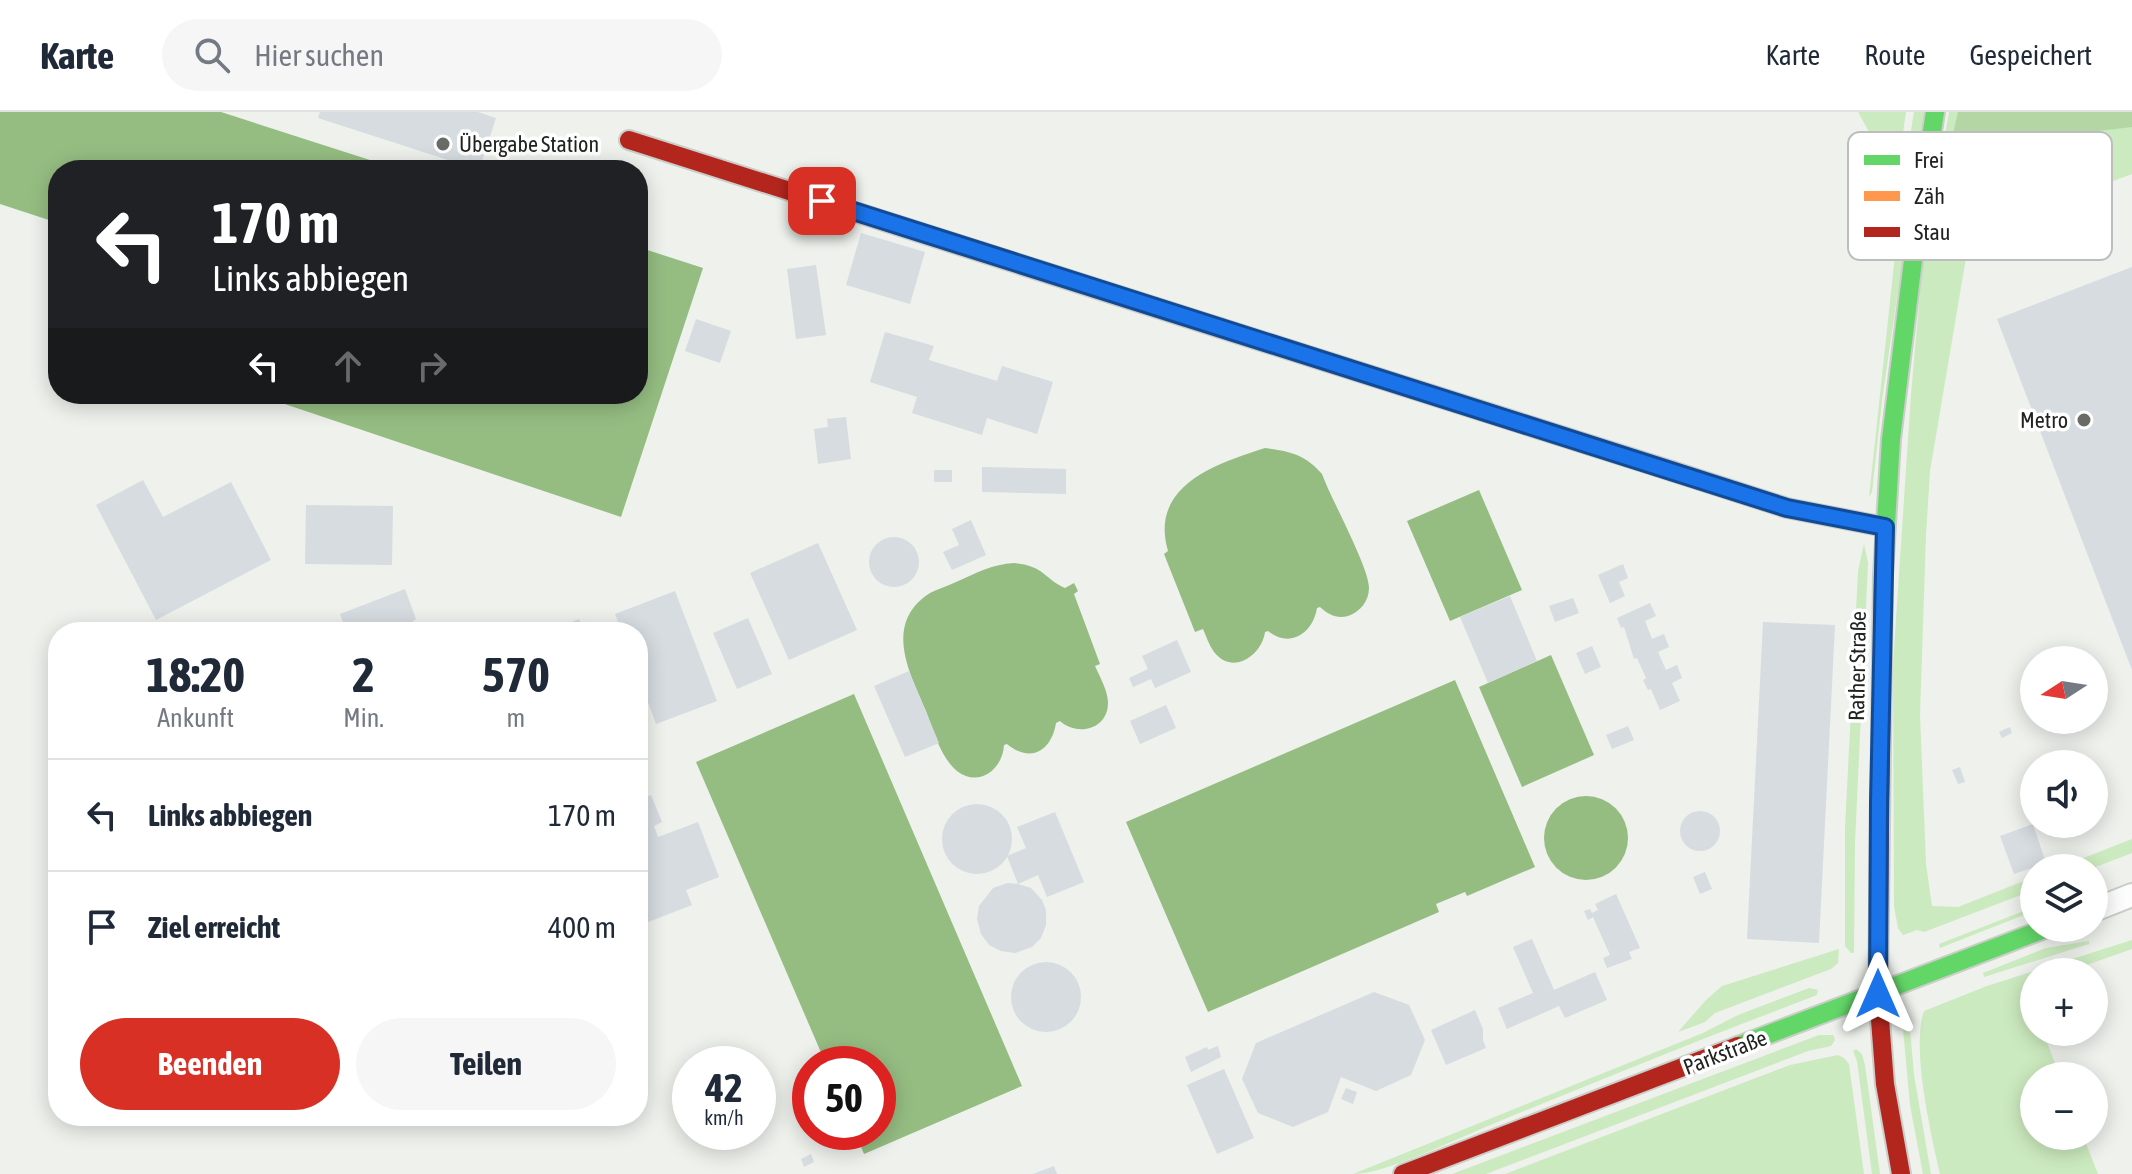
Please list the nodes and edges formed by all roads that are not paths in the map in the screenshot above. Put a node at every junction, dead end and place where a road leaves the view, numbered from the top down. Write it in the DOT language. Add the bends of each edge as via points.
graph roads {
  1 [pos="1935,112"];
  2 [pos="1932,132"];
  3 [pos="629,140"];
  4 [pos="1915,260"];
  5 [pos="1885,527"];
  6 [pos="2132,895"];
  7 [pos="2108,904"];
  8 [pos="2020,939"];
  9 [pos="1878,994"];
  10 [pos="1403,1174"];
  11 [pos="1901,1174"];
  1 -- 2 [label="street, Rather Straße"];
  3 -- 5 [label="street" via="1787,508"];
  4 -- 5 [label="street, Rather Straße"];
  5 -- 9 [label="street, Rather Straße"];
  6 -- 7 [label="street"];
  8 -- 9 [label="street, Parkstraße"];
  9 -- 10 [label="street, Parkstraße"];
  9 -- 11 [label="street, Rather Straße" via="1889,1120"];
}
